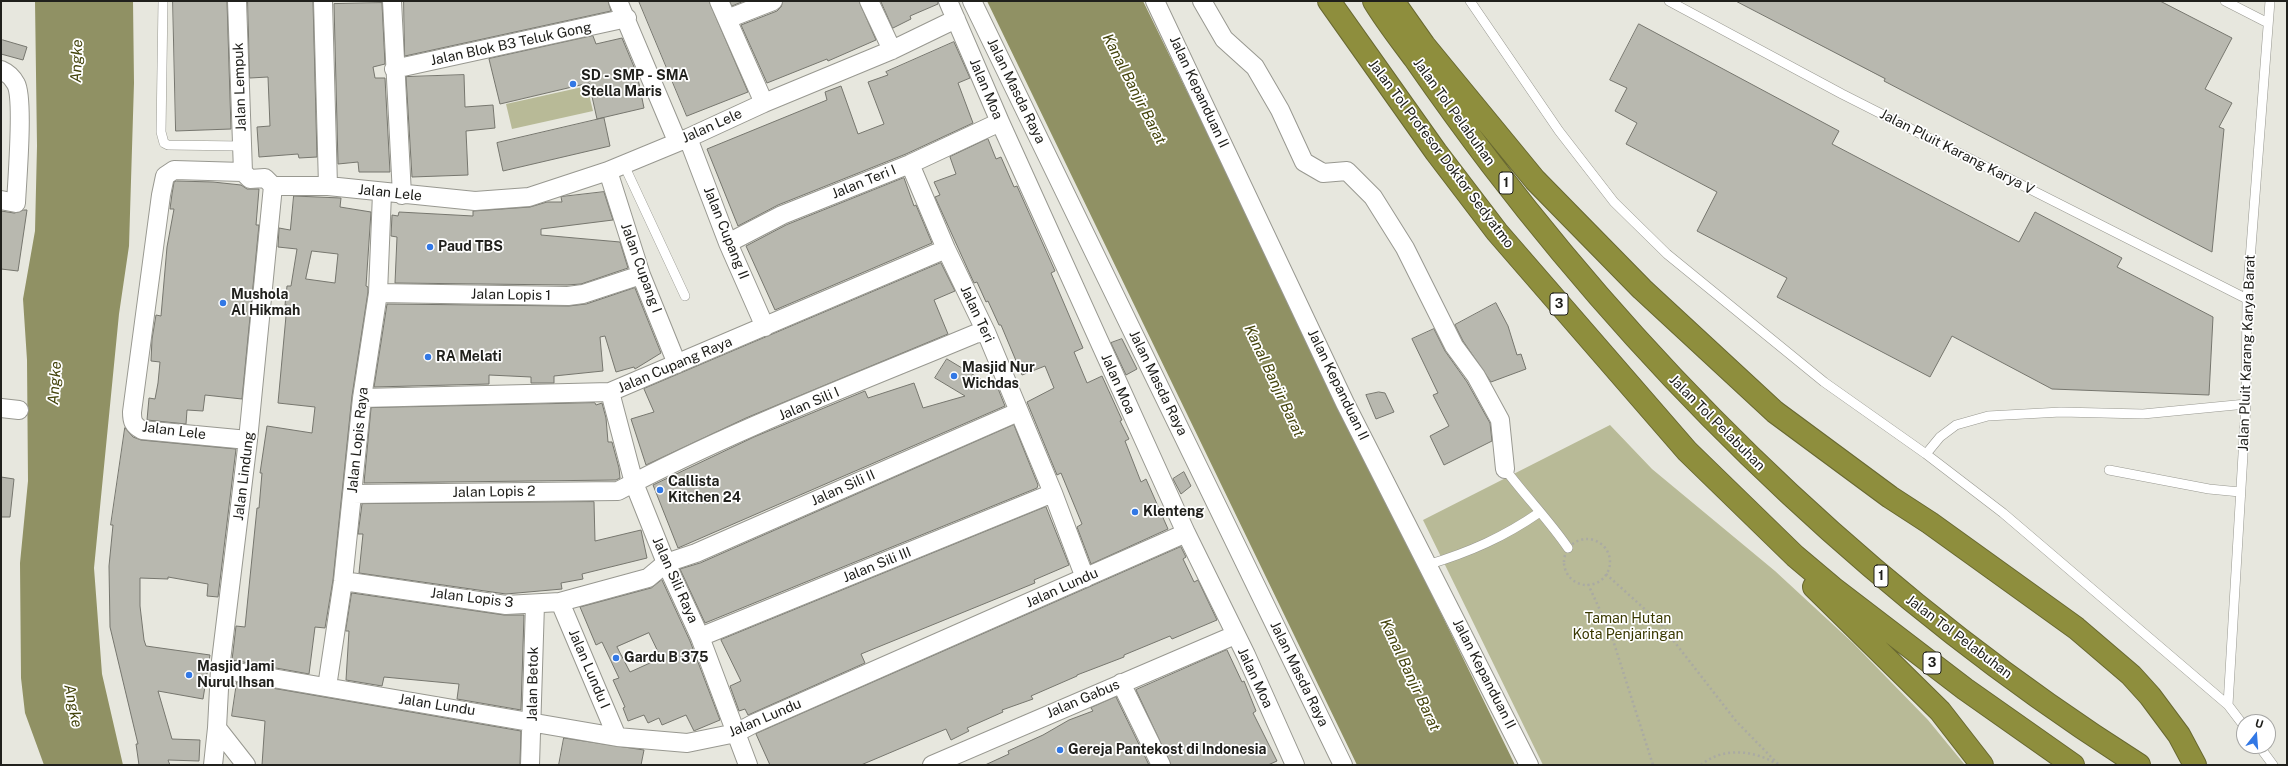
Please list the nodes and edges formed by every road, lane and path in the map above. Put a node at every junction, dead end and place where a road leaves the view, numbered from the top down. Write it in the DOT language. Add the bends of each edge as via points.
graph roads {
  1 [pos="163,1"];
  2 [pos="238,1"];
  3 [pos="322,1"];
  4 [pos="392,1"];
  5 [pos="618,1"];
  6 [pos="719,1"];
  7 [pos="773,1"];
  8 [pos="869,1"];
  9 [pos="948,1"];
  10 [pos="972,1"];
  11 [pos="1155,1"];
  12 [pos="1202,1"];
  13 [pos="1329,1"];
  14 [pos="1374,1"];
  15 [pos="1393,1"];
  16 [pos="1470,1"];
  17 [pos="1670,1"];
  18 [pos="2225,1"];
  19 [pos="2270,1"];
  20 [pos="627,18"];
  21 [pos="727,19"];
  22 [pos="956,19"];
  23 [pos="2268,24"];
  24 [pos="892,50"];
  25 [pos="394,69"];
  26 [pos="1,70"];
  27 [pos="764,103"];
  28 [pos="1000,122"];
  29 [pos="683,140"];
  30 [pos="242,146"];
  31 [pos="910,164"];
  32 [pos="616,168"];
  33 [pos="243,172"];
  34 [pos="273,186"];
  35 [pos="328,186"];
  36 [pos="382,193"];
  37 [pos="402,195"];
  38 [pos="8,202"];
  39 [pos="728,243"];
  40 [pos="946,249"];
  41 [pos="641,275"];
  42 [pos="378,293"];
  43 [pos="685,296"];
  44 [pos="2247,299"];
  45 [pos="765,327"];
  46 [pos="986,332"];
  47 [pos="677,364"];
  48 [pos="610,392"];
  49 [pos="362,398"];
  50 [pos="2246,404"];
  51 [pos="1,408"];
  52 [pos="19,410"];
  53 [pos="1018,412"];
  54 [pos="248,440"];
  55 [pos="1926,454"];
  56 [pos="1505,469"];
  57 [pos="2109,470"];
  58 [pos="634,483"];
  59 [pos="2240,492"];
  60 [pos="1053,493"];
  61 [pos="352,494"];
  62 [pos="1540,512"];
  63 [pos="1186,533"];
  64 [pos="1568,548"];
  65 [pos="1795,556"];
  66 [pos="666,563"];
  67 [pos="1427,565"];
  68 [pos="1606,574"];
  69 [pos="1085,578"];
  70 [pos="343,581"];
  71 [pos="1588,584"];
  72 [pos="560,602"];
  73 [pos="535,604"];
  74 [pos="1235,635"];
  75 [pos="700,637"];
  76 [pos="220,669"];
  77 [pos="1122,683"];
  78 [pos="327,687"];
  79 [pos="2228,705"];
  80 [pos="2236,716"];
  81 [pos="532,721"];
  82 [pos="217,728"];
  83 [pos="736,733"];
  84 [pos="617,737"];
  85 [pos="2265,754"];
  86 [pos="213,765"];
  87 [pos="246,765"];
  88 [pos="530,765"];
  89 [pos="748,765"];
  90 [pos="932,765"];
  91 [pos="1161,765"];
  92 [pos="1295,765"];
  93 [pos="1343,765"];
  94 [pos="1529,765"];
  95 [pos="1653,765"];
  96 [pos="1701,765"];
  97 [pos="1779,765"];
  98 [pos="1982,765"];
  99 [pos="2073,765"];
  100 [pos="2139,765"];
  101 [pos="2195,765"];
  102 [pos="2273,765"];
  1 -- 30 [label="lane" via="161,132 164,143 168,146"];
  2 -- 30 [label="street, Jalan Lempuk"];
  3 -- 35 [label="street"];
  4 -- 25 [label="street"];
  5 -- 20 [label="street, Jalan Cupang II"];
  6 -- 21 [label="street"];
  7 -- 21 [label="street"];
  8 -- 24 [label="street"];
  9 -- 22 [label="street, Jalan Moa"];
  10 -- 93 [label="street, Jalan Masda Raya"];
  11 -- 67 [label="street, Jalan Kepanduan II" via="1345,403"];
  12 -- 56 [label="street" via="1224,38 1255,67 1280,110 1304,162 1322,173 1347,171 1373,197 1405,248 1454,346 1476,376 1500,420"];
  13 -- 65 [label="highway, Jalan Tol Profesor Doktor Sedyatmo / 3" via="1436,152 1497,232 1687,451"];
  14 -- 100 [label="highway, Jalan Tol Pelabuhan / 1" via="1466,131 1526,209 1615,316 1689,397 1779,484 1899,591 1988,660"];
  15 -- 101 [label="highway" via="1424,45 1534,180 1642,290 1776,412 1817,444 2076,628 2131,675 2179,735"];
  16 -- 55 [label="lane" via="1559,131 1614,202 1667,254 1824,382"];
  17 -- 44 [label="lane, Jalan Pluit Karang Karya V" via="1842,94"];
  18 -- 23 [label="lane"];
  19 -- 23 [label="lane, Jalan Pluit Karang Karya Barat"];
  20 -- 25 [label="street, Jalan Blok B3 Teluk Gong"];
  20 -- 29 [label="street, Jalan Cupang II"];
  21 -- 27 [label="street"];
  22 -- 24 [label="street, Jalan Lele"];
  22 -- 28 [label="street, Jalan Moa"];
  23 -- 44 [label="lane, Jalan Pluit Karang Karya Barat"];
  24 -- 27 [label="street, Jalan Lele"];
  25 -- 37 [label="street"];
  26 -- 38 [label="street" via="17,85 19,100"];
  27 -- 29 [label="street, Jalan Lele"];
  28 -- 31 [label="street, Jalan Teri I"];
  28 -- 63 [label="street, Jalan Moa"];
  29 -- 32 [label="street, Jalan Lele"];
  29 -- 39 [label="street, Jalan Cupang II"];
  30 -- 33 [label="street, Jalan Lempuk"];
  31 -- 39 [label="street, Jalan Teri I" via="782,215"];
  31 -- 40 [label="street, Jalan Teri"];
  32 -- 37 [label="street, Jalan Lele" via="529,197 475,201"];
  32 -- 41 [label="street, Jalan Cupang I"];
  32 -- 43 [label="lane"];
  33 -- 34 [label="street, Jalan Lele" via="250,179 265,178"];
  33 -- 54 [label="street, Jalan Lele" via="174,170 165,176 158,209 132,421 142,430"];
  34 -- 35 [label="street, Jalan Lele"];
  34 -- 54 [label="street, Jalan Lindung"];
  35 -- 36 [label="street, Jalan Lele"];
  36 -- 37 [label="street, Jalan Lele"];
  36 -- 42 [label="street, Jalan Lopis Raya"];
  39 -- 45 [label="street, Jalan Cupang II"];
  40 -- 45 [label="street, Jalan Cupang Raya"];
  40 -- 46 [label="street, Jalan Teri"];
  41 -- 42 [label="street, Jalan Lopis 1" via="583,294 568,296"];
  41 -- 47 [label="street, Jalan Cupang I"];
  42 -- 49 [label="street, Jalan Lopis Raya"];
  44 -- 50 [label="lane, Jalan Pluit Karang Karya Barat"];
  45 -- 47 [label="street, Jalan Cupang Raya"];
  46 -- 53 [label="street, Jalan Teri"];
  46 -- 58 [label="street, Jalan Sili I" via="975,334 793,410"];
  47 -- 48 [label="street, Jalan Cupang Raya"];
  48 -- 49 [label="street, Jalan Cupang Raya"];
  48 -- 58 [label="street, Jalan Sili Raya"];
  49 -- 61 [label="street, Jalan Lopis Raya"];
  50 -- 55 [label="lane" via="2143,414 2061,412 1988,416 1956,425"];
  50 -- 59 [label="lane, Jalan Pluit Karang Karya Barat"];
  51 -- 52 [label="street"];
  53 -- 60 [label="street, Jalan Teri"];
  53 -- 66 [label="street, Jalan Sili II" via="696,553"];
  54 -- 76 [label="street, Jalan Lindung"];
  55 -- 79 [label="lane" via="2003,513"];
  56 -- 62 [label="lane"];
  57 -- 59 [label="lane" via="2209,489"];
  58 -- 61 [label="street, Jalan Lopis 2" via="618,491"];
  58 -- 66 [label="street, Jalan Sili Raya"];
  59 -- 79 [label="lane, Jalan Pluit Karang Karya Barat"];
  60 -- 69 [label="street, Jalan Teri"];
  60 -- 75 [label="street, Jalan Sili III"];
  61 -- 70 [label="street, Jalan Lopis Raya"];
  62 -- 64 [label="lane" via="1554,526"];
  62 -- 67 [label="lane" via="1512,531 1469,552"];
  63 -- 69 [label="street, Jalan Lundu"];
  63 -- 74 [label="street, Jalan Moa"];
  64 -- 68 [label="path" via="1581,539 1589,539 1603,545 1610,559"];
  64 -- 71 [label="path" via="1564,562 1569,575 1574,580"];
  65 -- 98 [label="highway" via="1812,585 1940,711"];
  65 -- 99 [label="highway, Jalan Tol Profesor Doktor Sedyatmo / 3" via="1966,689"];
  66 -- 72 [label="street, Jalan Lopis 3" via="648,578"];
  66 -- 75 [label="street, Jalan Sili Raya"];
  67 -- 94 [label="street, Jalan Kepanduan II"];
  68 -- 71 [label="path" via="1595,583"];
  68 -- 97 [label="path" via="1659,622 1736,722"];
  69 -- 83 [label="street, Jalan Lundu"];
  70 -- 73 [label="street, Jalan Lopis 3" via="506,605"];
  70 -- 78 [label="street, Jalan Lopis Raya"];
  71 -- 95 [label="path" via="1611,634"];
  72 -- 73 [label="street, Jalan Lopis 3"];
  72 -- 84 [label="street, Jalan Lundu I"];
  73 -- 81 [label="street, Jalan Betok"];
  74 -- 77 [label="street, Jalan Gabus"];
  74 -- 92 [label="street, Jalan Moa"];
  75 -- 83 [label="street, Jalan Sili Raya"];
  76 -- 78 [label="street, Jalan Lundu"];
  76 -- 82 [label="street, Jalan Lindung"];
  77 -- 90 [label="street, Jalan Gabus"];
  77 -- 91 [label="street"];
  78 -- 81 [label="street, Jalan Lundu"];
  79 -- 80 [label="lane"];
  81 -- 84 [label="street, Jalan Lundu"];
  81 -- 88 [label="street, Jalan Betok"];
  82 -- 86 [label="street, Jalan Lindung"];
  82 -- 87 [label="street"];
  83 -- 84 [label="street, Jalan Lundu" via="687,743"];
  83 -- 89 [label="street, Jalan Sili Raya"];
  85 -- 102 [label="lane"];
  96 -- 97 [label="path" via="1718,756 1750,752"];
}
